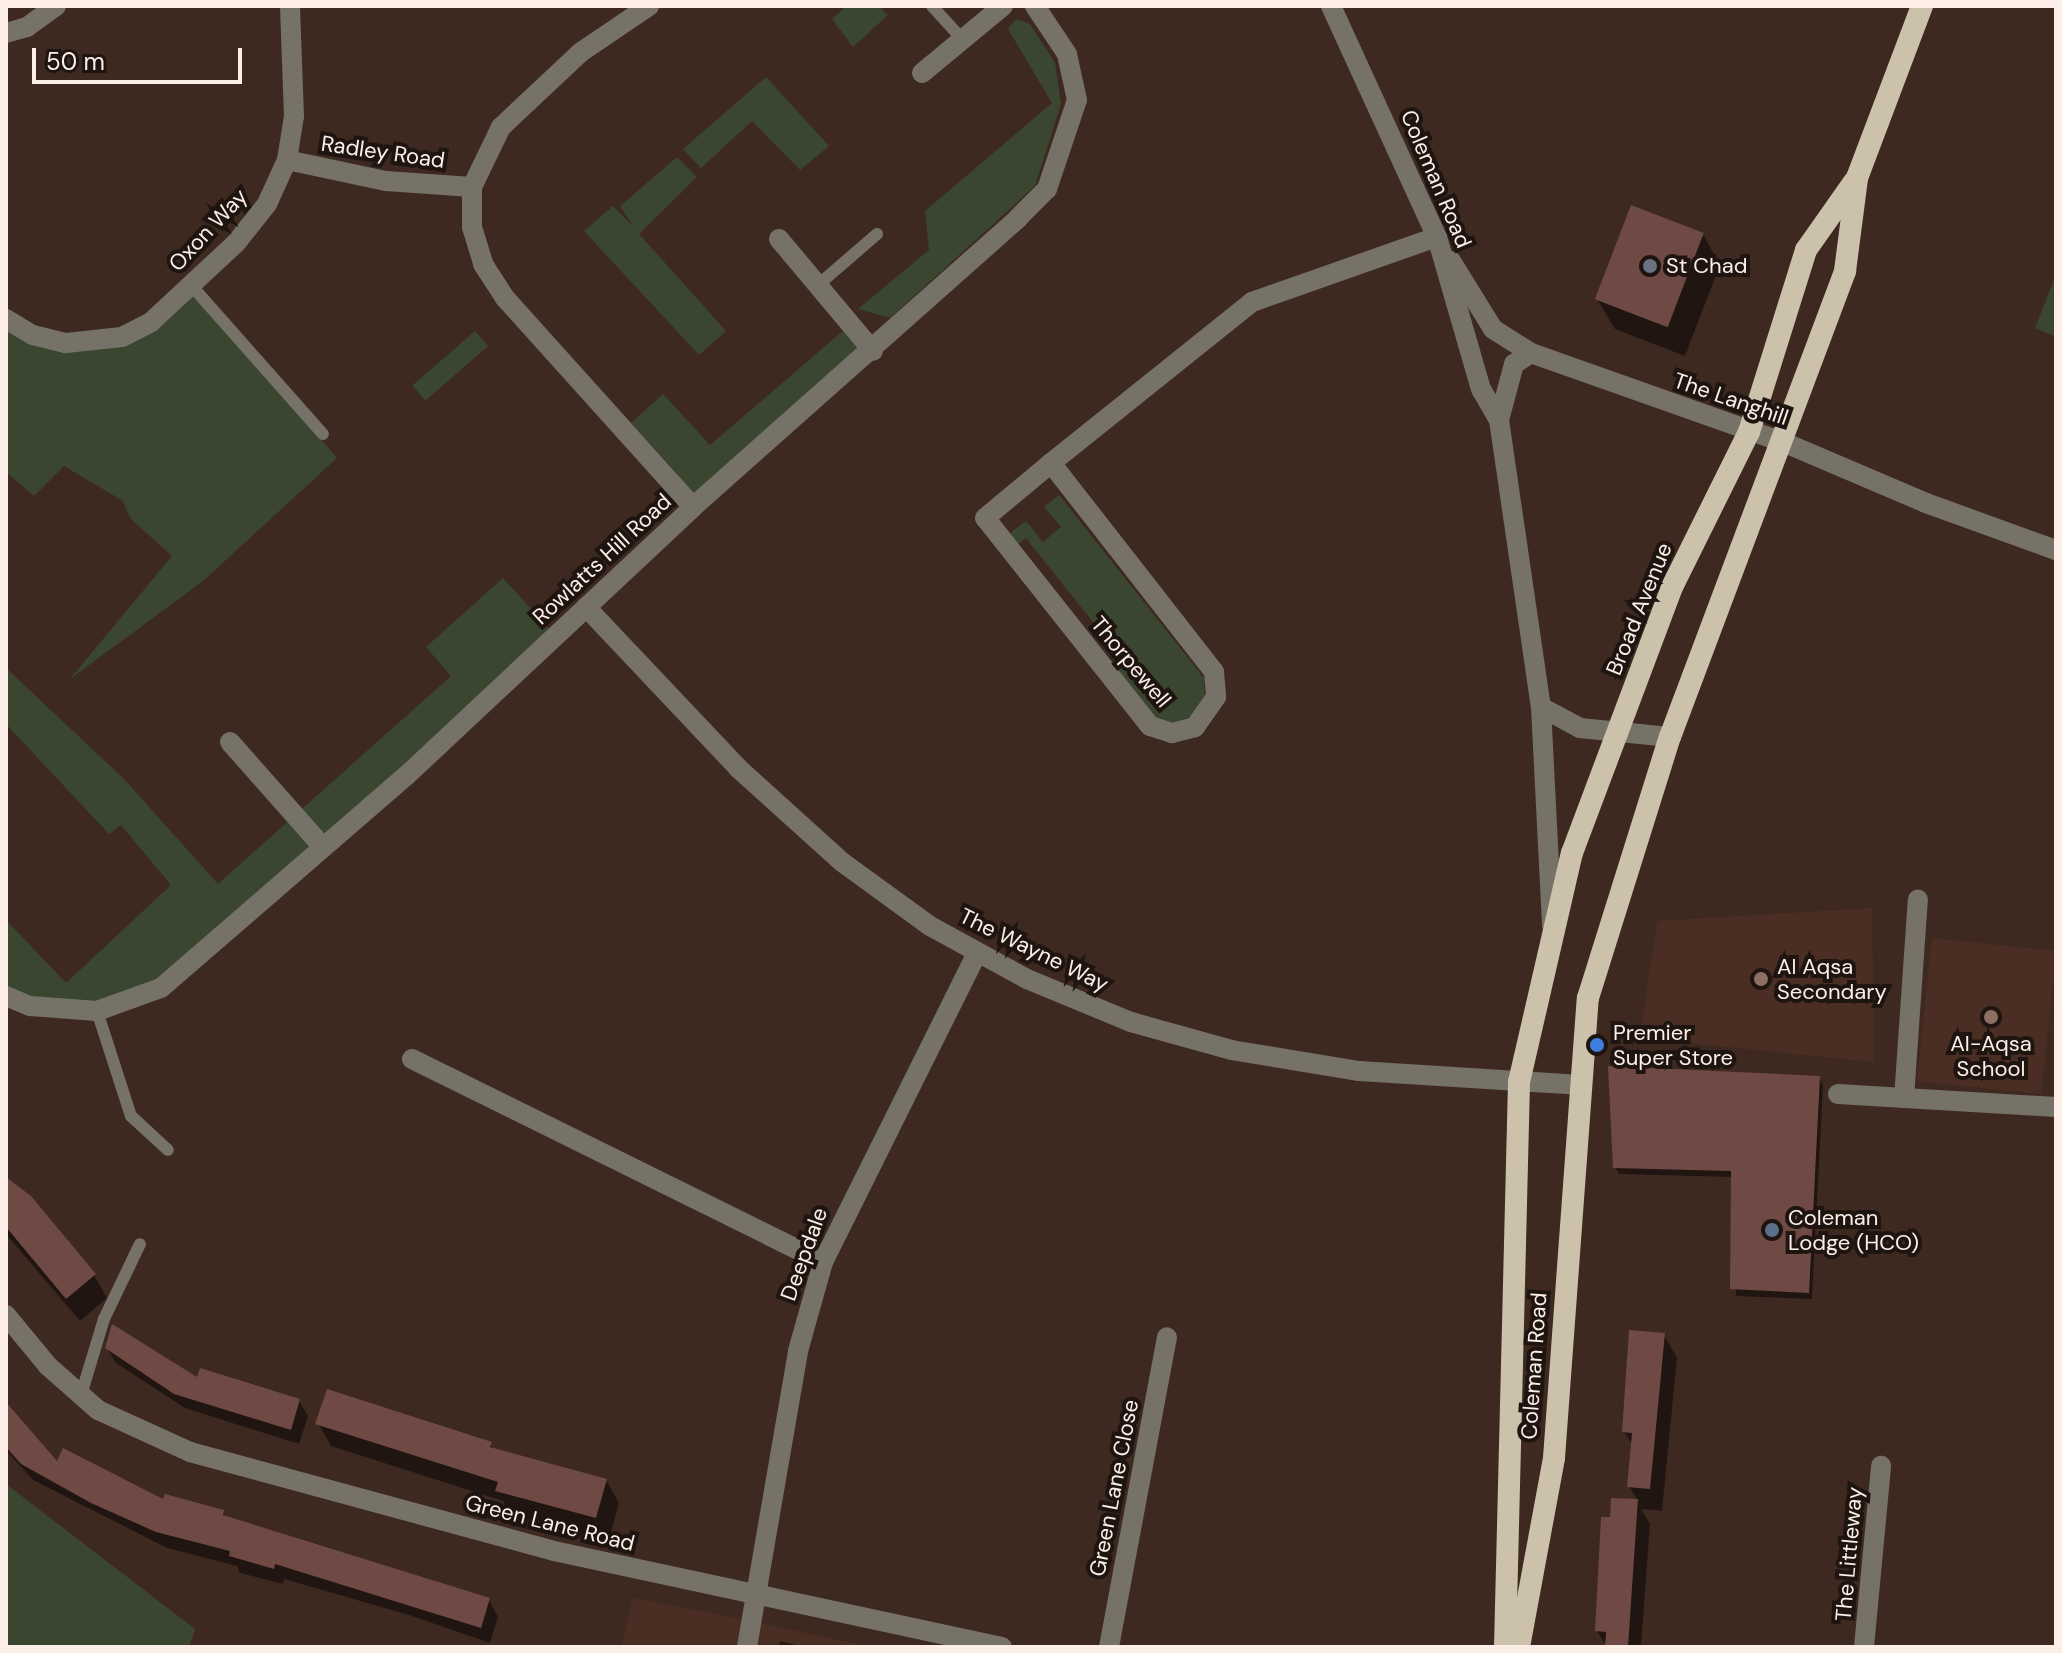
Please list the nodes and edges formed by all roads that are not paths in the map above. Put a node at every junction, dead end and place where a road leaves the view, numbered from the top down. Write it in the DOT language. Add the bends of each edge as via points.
graph roads {
  1 [pos="56,6"];
  2 [pos="290,6"];
  3 [pos="649,6"];
  4 [pos="932,6"];
  5 [pos="1003,6"];
  6 [pos="1035,6"];
  7 [pos="1331,6"];
  8 [pos="1922,6"];
  9 [pos="6,33"];
  10 [pos="962,39"];
  11 [pos="922,73"];
  12 [pos="287,160"];
  13 [pos="1857,178"];
  14 [pos="472,187"];
  15 [pos="877,234"];
  16 [pos="1437,237"];
  17 [pos="779,239"];
  18 [pos="191,285"];
  19 [pos="818,285"];
  20 [pos="6,319"];
  21 [pos="873,351"];
  22 [pos="1531,353"];
  23 [pos="1499,420"];
  24 [pos="1749,432"];
  25 [pos="323,434"];
  26 [pos="1783,442"];
  27 [pos="1051,463"];
  28 [pos="693,507"];
  29 [pos="2056,550"];
  30 [pos="586,607"];
  31 [pos="1541,707"];
  32 [pos="1619,729"];
  33 [pos="1670,737"];
  34 [pos="230,742"];
  35 [pos="322,846"];
  36 [pos="1918,899"];
  37 [pos="1552,938"];
  38 [pos="977,953"];
  39 [pos="6,996"];
  40 [pos="97,1011"];
  41 [pos="412,1059"];
  42 [pos="1519,1082"];
  43 [pos="1580,1085"];
  44 [pos="1838,1094"];
  45 [pos="1904,1098"];
  46 [pos="2056,1107"];
  47 [pos="168,1150"];
  48 [pos="140,1244"];
  49 [pos="823,1262"];
  50 [pos="6,1315"];
  51 [pos="1167,1337"];
  52 [pos="81,1395"];
  53 [pos="1881,1466"];
  54 [pos="756,1598"];
  55 [pos="747,1647"];
  56 [pos="1002,1647"];
  57 [pos="1109,1647"];
  58 [pos="1505,1647"];
  59 [pos="1519,1647"];
  60 [pos="1864,1647"];
  1 -- 9 [label="street" via="27,27"];
  2 -- 12 [label="street, Oxon Way" via="294,116"];
  3 -- 14 [label="street" via="581,52 516,111 495,136"];
  4 -- 10 [label="lane"];
  5 -- 10 [label="street"];
  6 -- 21 [label="street, Rowlatts Hill Road" via="1067,54 1077,100 1047,189"];
  7 -- 16 [label="street, Coleman Road"];
  8 -- 13 [label="highway, Broad Avenue"];
  10 -- 11 [label="street"];
  12 -- 14 [label="street, Radley Road" via="386,181"];
  12 -- 18 [label="street, Oxon Way" via="267,204"];
  13 -- 24 [label="highway, Broad Avenue" via="1806,250"];
  13 -- 26 [label="highway, Broad Avenue" via="1845,271"];
  14 -- 28 [label="street" via="472,227 483,264 530,327"];
  15 -- 19 [label="lane"];
  16 -- 22 [label="street, The Langhill" via="1493,329"];
  16 -- 23 [label="street, Coleman Road" via="1481,389"];
  16 -- 27 [label="street, Thorpewell" via="1252,302"];
  17 -- 19 [label="street"];
  18 -- 20 [label="street, Oxon Way" via="151,322 103,342 49,340"];
  18 -- 25 [label="lane"];
  19 -- 21 [label="street"];
  21 -- 28 [label="street, Rowlatts Hill Road"];
  22 -- 23 [label="street, Coleman Road" via="1514,364"];
  22 -- 24 [label="street, The Langhill"];
  23 -- 31 [label="street, Coleman Road"];
  24 -- 26 [label="street, The Langhill"];
  24 -- 32 [label="highway, Broad Avenue" via="1673,585"];
  26 -- 29 [label="street, The Langhill" via="1926,503"];
  26 -- 33 [label="highway, Broad Avenue"];
  27 -- 27 [label="street, Thorpewell" via="1214,672 1216,697 1195,727 1172,733 1150,726 985,518"];
  28 -- 30 [label="street, Rowlatts Hill Road"];
  30 -- 35 [label="street, Rowlatts Hill Road" via="406,776"];
  30 -- 38 [label="street, The Wayne Way" via="738,768 801,826 885,895"];
  31 -- 32 [label="street" via="1580,728"];
  31 -- 37 [label="street, Coleman Road"];
  32 -- 33 [label="street"];
  32 -- 37 [label="highway, Broad Avenue" via="1572,853"];
  33 -- 43 [label="highway, Broad Avenue" via="1588,998"];
  34 -- 35 [label="street"];
  35 -- 40 [label="street, Rowlatts Hill Road" via="161,988"];
  36 -- 45 [label="street"];
  37 -- 42 [label="highway, Broad Avenue"];
  38 -- 42 [label="street, The Wayne Way" via="1078,1002 1231,1050 1359,1071"];
  38 -- 49 [label="street, Deepdale"];
  39 -- 40 [label="street, Rowlatts Hill Road" via="30,1006"];
  40 -- 47 [label="lane" via="131,1116"];
  41 -- 49 [label="street"];
  42 -- 43 [label="street, The Wayne Way"];
  42 -- 58 [label="highway, Coleman Road"];
  43 -- 59 [label="highway, Coleman Road" via="1554,1458"];
  44 -- 45 [label="street"];
  45 -- 46 [label="street"];
  48 -- 52 [label="lane" via="104,1319"];
  49 -- 54 [label="street, Deepdale" via="798,1351"];
  50 -- 52 [label="street, Green Lane Road" via="48,1366"];
  51 -- 57 [label="street, Green Lane Close"];
  52 -- 54 [label="street, Green Lane Road" via="98,1410 190,1452 554,1551"];
  53 -- 60 [label="street, The Littleway"];
  54 -- 55 [label="street, Deepdale"];
  54 -- 56 [label="street, Green Lane Road"];
}
